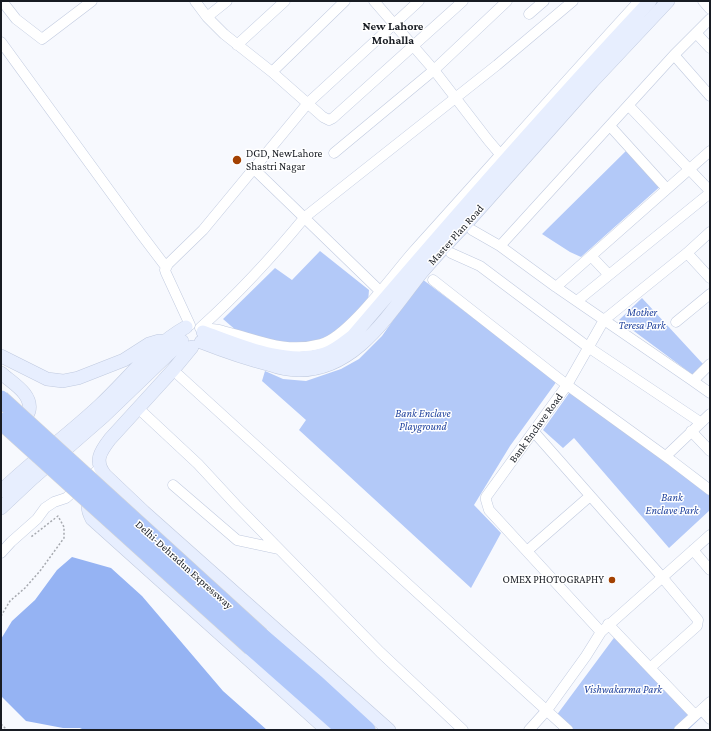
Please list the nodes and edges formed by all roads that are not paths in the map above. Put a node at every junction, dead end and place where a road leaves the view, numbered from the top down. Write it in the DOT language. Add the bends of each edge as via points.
graph roads {
  1 [pos="2,1"];
  2 [pos="92,1"];
  3 [pos="196,1"];
  4 [pos="227,1"];
  5 [pos="285,1"];
  6 [pos="346,1"];
  7 [pos="374,1"];
  8 [pos="419,1"];
  9 [pos="463,1"];
  10 [pos="507,1"];
  11 [pos="544,1"];
  12 [pos="573,1"];
  13 [pos="639,1"];
  14 [pos="650,1"];
  15 [pos="668,1"];
  16 [pos="702,1"];
  17 [pos="710,9"];
  18 [pos="529,14"];
  19 [pos="207,17"];
  20 [pos="710,19"];
  21 [pos="394,25"];
  22 [pos="696,33"];
  23 [pos="1,42"];
  24 [pos="237,45"];
  25 [pos="413,46"];
  26 [pos="710,48"];
  27 [pos="674,55"];
  28 [pos="434,70"];
  29 [pos="272,72"];
  30 [pos="710,96"];
  31 [pos="455,98"];
  32 [pos="308,104"];
  33 [pos="629,106"];
  34 [pos="610,126"];
  35 [pos="710,150"];
  36 [pos="334,153"];
  37 [pos="503,157"];
  38 [pos="254,169"];
  39 [pos="689,170"];
  40 [pos="667,189"];
  41 [pos="710,192"];
  42 [pos="305,217"];
  43 [pos="472,230"];
  44 [pos="710,232"];
  45 [pos="500,246"];
  46 [pos="451,253"];
  47 [pos="688,253"];
  48 [pos="591,256"];
  49 [pos="166,267"];
  50 [pos="400,274"];
  51 [pos="609,275"];
  52 [pos="710,278"];
  53 [pos="433,280"];
  54 [pos="556,287"];
  55 [pos="380,291"];
  56 [pos="710,294"];
  57 [pos="577,301"];
  58 [pos="604,320"];
  59 [pos="676,322"];
  60 [pos="193,335"];
  61 [pos="165,342"];
  62 [pos="588,347"];
  63 [pos="1,356"];
  64 [pos="710,364"];
  65 [pos="173,370"];
  66 [pos="1,373"];
  67 [pos="693,381"];
  68 [pos="566,385"];
  69 [pos="710,393"];
  70 [pos="1,399"];
  71 [pos="138,408"];
  72 [pos="710,414"];
  73 [pos="1,422"];
  74 [pos="700,422"];
  75 [pos="690,431"];
  76 [pos="534,432"];
  77 [pos="710,451"];
  78 [pos="666,456"];
  79 [pos="103,472"];
  80 [pos="28,473"];
  81 [pos="173,485"];
  82 [pos="710,490"];
  83 [pos="1,491"];
  84 [pos="590,496"];
  85 [pos="1,508"];
  86 [pos="710,535"];
  87 [pos="280,549"];
  88 [pos="693,550"];
  89 [pos="527,551"];
  90 [pos="1,554"];
  91 [pos="710,570"];
  92 [pos="662,577"];
  93 [pos="604,628"];
  94 [pos="650,668"];
  95 [pos="315,693"];
  96 [pos="710,702"];
  97 [pos="547,710"];
  98 [pos="699,713"];
  99 [pos="710,719"];
  100 [pos="340,720"];
  101 [pos="683,729"];
  102 [pos="367,730"];
  103 [pos="389,730"];
  104 [pos="463,730"];
  105 [pos="529,730"];
  106 [pos="568,730"];
  1 -- 2 [label="street" via="16,19 42,39"];
  3 -- 19 [label="street"];
  4 -- 19 [label="street"];
  5 -- 24 [label="street"];
  6 -- 29 [label="street"];
  7 -- 21 [label="street"];
  8 -- 21 [label="street"];
  9 -- 25 [label="street"];
  10 -- 28 [label="street"];
  11 -- 18 [label="street"];
  12 -- 31 [label="street"];
  13 -- 37 [label="street"];
  14 -- 37 [label="main road"];
  15 -- 60 [label="main road, Master Plan Road" via="444,245 376,332 350,353 323,367 297,370 252,361"];
  16 -- 17 [label="street"];
  19 -- 24 [label="street"];
  20 -- 22 [label="street"];
  21 -- 25 [label="street"];
  21 -- 32 [label="street"];
  22 -- 26 [label="street"];
  22 -- 27 [label="street"];
  23 -- 49 [label="street"];
  24 -- 29 [label="street"];
  25 -- 28 [label="street"];
  25 -- 32 [label="street" via="333,118 326,119"];
  27 -- 30 [label="street"];
  27 -- 33 [label="street"];
  28 -- 31 [label="street"];
  28 -- 36 [label="street"];
  29 -- 32 [label="street"];
  31 -- 37 [label="street"];
  31 -- 42 [label="street"];
  32 -- 38 [label="street"];
  33 -- 34 [label="street"];
  33 -- 39 [label="street"];
  34 -- 40 [label="street"];
  34 -- 45 [label="street"];
  35 -- 39 [label="street"];
  37 -- 50 [label="main road"];
  38 -- 42 [label="street"];
  38 -- 49 [label="street" via="203,230"];
  39 -- 40 [label="street"];
  39 -- 41 [label="street"];
  40 -- 48 [label="street"];
  41 -- 51 [label="street"];
  42 -- 55 [label="street"];
  42 -- 60 [label="street" via="280,247"];
  43 -- 45 [label="street"];
  44 -- 47 [label="street, Bank Enclave Road"];
  45 -- 54 [label="street"];
  46 -- 62 [label="street" via="480,266"];
  47 -- 52 [label="street"];
  47 -- 58 [label="street, Bank Enclave Road"];
  48 -- 51 [label="street"];
  48 -- 54 [label="street"];
  49 -- 60 [label="street" via="166,273"];
  50 -- 55 [label="street"];
  50 -- 60 [label="main road" via="353,336 326,354 295,358"];
  51 -- 57 [label="street"];
  53 -- 68 [label="street"];
  54 -- 57 [label="street"];
  55 -- 60 [label="street" via="341,332 332,339 316,345 294,348 264,344 222,330"];
  56 -- 59 [label="street"];
  57 -- 58 [label="street"];
  58 -- 62 [label="street, Bank Enclave Road"];
  58 -- 67 [label="street"];
  60 -- 61 [label="main road" via="175,333"];
  60 -- 65 [label="main road"];
  60 -- 80 [label="main road" via="104,416"];
  61 -- 63 [label="main road" via="154,342 124,360 78,378 63,381 47,379"];
  61 -- 80 [label="main road"];
  62 -- 68 [label="street, Bank Enclave Road"];
  62 -- 74 [label="street"];
  64 -- 67 [label="street"];
  65 -- 71 [label="main road"];
  65 -- 97 [label="street"];
  66 -- 73 [label="main road" via="26,395 29,406 25,418 19,424 11,426"];
  67 -- 69 [label="street"];
  68 -- 76 [label="street, Bank Enclave Road"];
  68 -- 78 [label="street"];
  70 -- 95 [label="highway, Delhi-Dehradun Expressway, bridge" via="261,636"];
  71 -- 79 [label="main road" via="102,449 99,462"];
  71 -- 87 [label="street" via="198,464"];
  72 -- 74 [label="street"];
  73 -- 95 [label="highway, Delhi-Dehradun Expressway, bridge"];
  74 -- 75 [label="street"];
  75 -- 77 [label="street"];
  75 -- 78 [label="street"];
  76 -- 84 [label="street"];
  76 -- 89 [label="street, Bank Enclave Road" via="486,497 488,510"];
  78 -- 82 [label="street"];
  79 -- 90 [label="street" via="66,498 45,508"];
  79 -- 95 [label="main road"];
  79 -- 95 [label="main road" via="87,504 92,519"];
  80 -- 83 [label="main road"];
  80 -- 85 [label="main road"];
  81 -- 87 [label="street" via="237,540"];
  84 -- 89 [label="street"];
  84 -- 92 [label="street"];
  86 -- 88 [label="street"];
  87 -- 104 [label="street" via="380,652"];
  88 -- 91 [label="street"];
  88 -- 92 [label="street"];
  89 -- 93 [label="street, Bank Enclave Road"];
  92 -- 93 [label="street"];
  92 -- 94 [label="street" via="698,621 692,631"];
  93 -- 94 [label="street, Bank Enclave Road"];
  93 -- 97 [label="street"];
  94 -- 98 [label="street, Bank Enclave Road"];
  95 -- 100 [label="highway, Delhi-Dehradun Expressway"];
  95 -- 100 [label="main road"];
  95 -- 100 [label="main road" via="320,716"];
  95 -- 100 [label="main road" via="337,693"];
  96 -- 98 [label="street"];
  97 -- 105 [label="street"];
  97 -- 106 [label="street"];
  98 -- 99 [label="street, Bank Enclave Road"];
  98 -- 101 [label="street"];
  100 -- 102 [label="highway, Delhi-Dehradun Expressway"];
  100 -- 103 [label="main road"];
}
